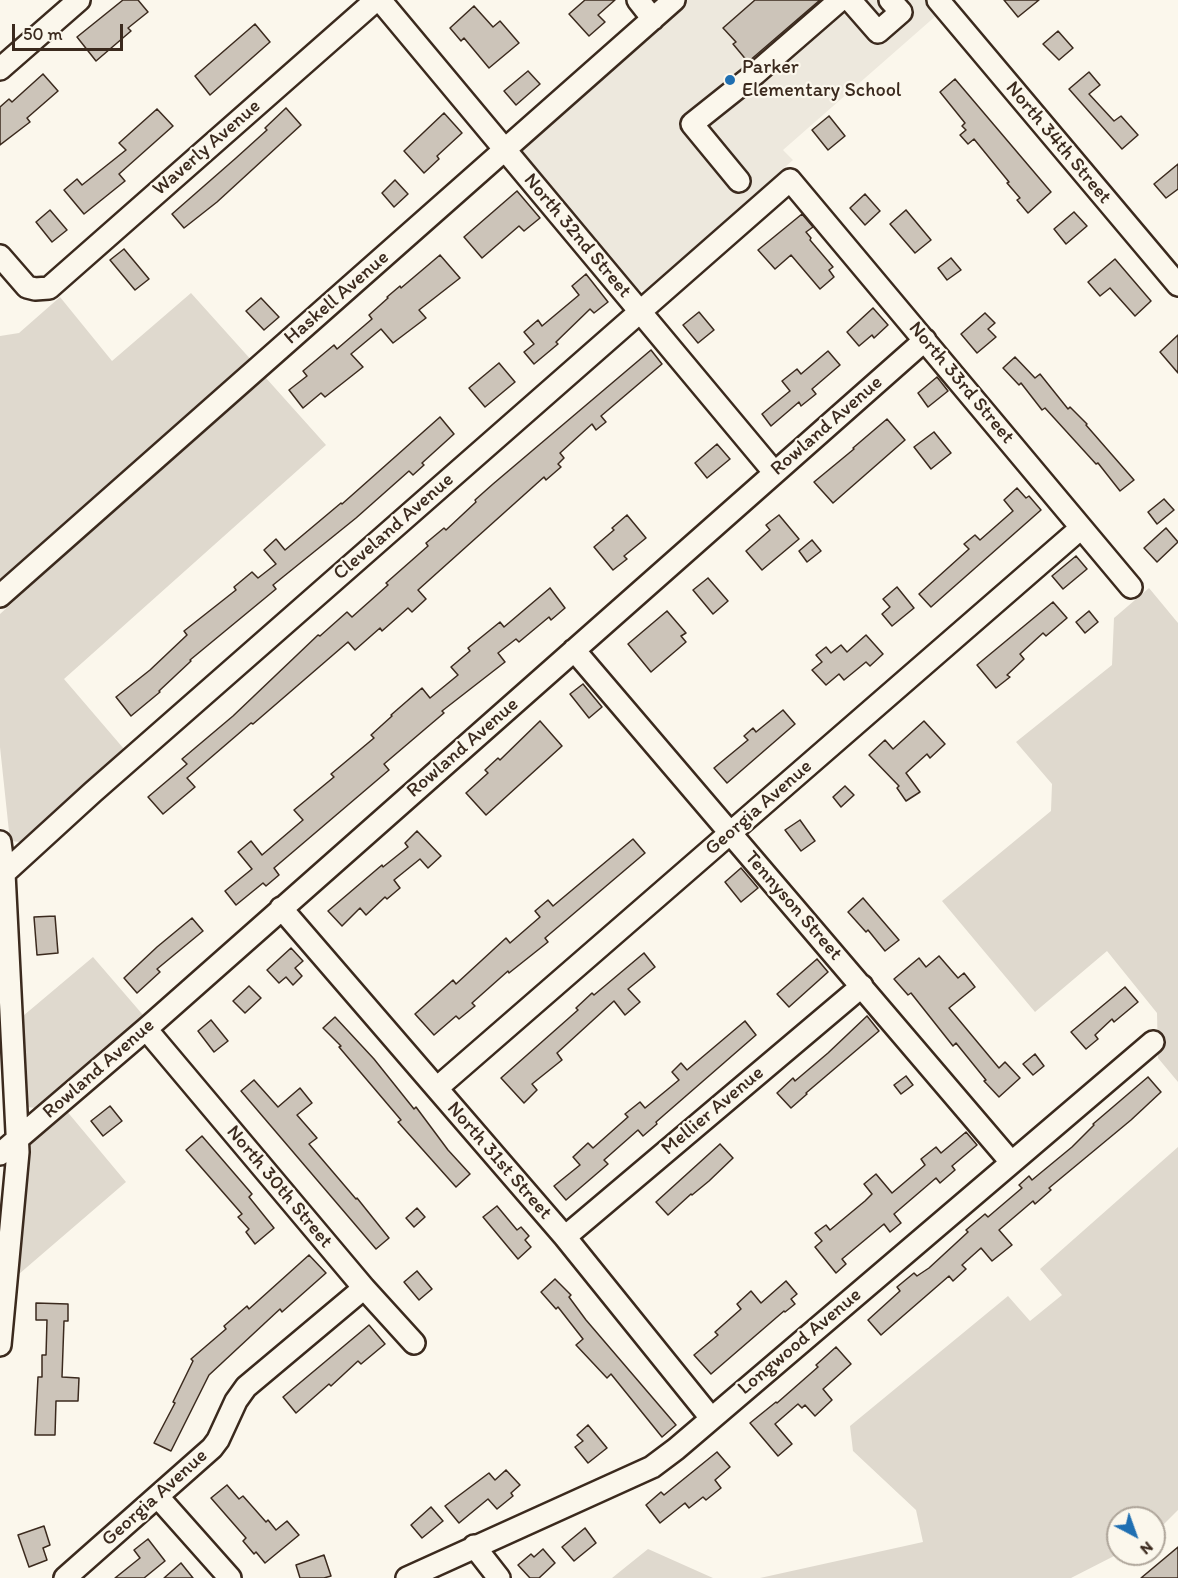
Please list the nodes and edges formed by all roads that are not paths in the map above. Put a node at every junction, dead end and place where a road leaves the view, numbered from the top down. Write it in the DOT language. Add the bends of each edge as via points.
graph roads {
  1 [pos="79,0"];
  2 [pos="376,0"];
  3 [pos="380,0"];
  4 [pos="638,0"];
  5 [pos="674,0"];
  6 [pos="840,0"];
  7 [pos="850,0"];
  8 [pos="890,0"];
  9 [pos="938,0"];
  10 [pos="653,19"];
  11 [pos="0,69"];
  12 [pos="505,151"];
  13 [pos="790,180"];
  14 [pos="739,181"];
  15 [pos="0,256"];
  16 [pos="1178,285"];
  17 [pos="640,311"];
  18 [pos="925,340"];
  19 [pos="774,472"];
  20 [pos="1081,528"];
  21 [pos="1131,587"];
  22 [pos="0,596"];
  23 [pos="574,650"];
  24 [pos="729,833"];
  25 [pos="0,842"];
  26 [pos="2,875"];
  27 [pos="281,908"];
  28 [pos="862,986"];
  29 [pos="146,1029"];
  30 [pos="1152,1042"];
  31 [pos="437,1089"];
  32 [pos="17,1140"];
  33 [pos="0,1154"];
  34 [pos="1011,1162"];
  35 [pos="565,1237"];
  36 [pos="364,1288"];
  37 [pos="414,1343"];
  38 [pos="0,1345"];
  39 [pos="711,1419"];
  40 [pos="159,1497"];
  41 [pos="474,1546"];
  42 [pos="65,1578"];
  43 [pos="230,1578"];
  44 [pos="407,1578"];
  45 [pos="499,1578"];
  1 -- 11 [label="street"];
  2 -- 15 [label="street, Waverly Avenue" via="49,288 27,287"];
  3 -- 12 [label="street, North 32nd Street"];
  4 -- 10 [label="street"];
  5 -- 10 [label="street, Haskell Avenue"];
  6 -- 14 [label="street" via="692,124"];
  7 -- 8 [label="street" via="878,32 901,12"];
  9 -- 16 [label="street, North 34th Street"];
  10 -- 12 [label="street, Haskell Avenue"];
  12 -- 17 [label="street, North 32nd Street"];
  12 -- 22 [label="street, Haskell Avenue"];
  13 -- 17 [label="street, Cleveland Avenue"];
  13 -- 18 [label="street, North 33rd Street"];
  17 -- 19 [label="street, North 32nd Street"];
  17 -- 26 [label="street, Cleveland Avenue"];
  18 -- 19 [label="street, Rowland Avenue"];
  18 -- 20 [label="street, North 33rd Street"];
  19 -- 23 [label="street, Rowland Avenue"];
  20 -- 21 [label="street, North 33rd Street"];
  20 -- 24 [label="street, Georgia Avenue"];
  23 -- 24 [label="street, Tennyson Street"];
  23 -- 27 [label="street, Rowland Avenue"];
  24 -- 28 [label="street, Tennyson Street"];
  24 -- 31 [label="street, Georgia Avenue"];
  25 -- 26 [label="street"];
  26 -- 32 [label="street"];
  27 -- 29 [label="street, Rowland Avenue"];
  27 -- 31 [label="street, North 31st Street"];
  28 -- 34 [label="street, Tennyson Street"];
  28 -- 35 [label="street, Mellier Avenue"];
  29 -- 32 [label="street, Rowland Avenue"];
  29 -- 36 [label="street, North 30th Street"];
  30 -- 34 [label="street, Longwood Avenue"];
  31 -- 35 [label="street, North 31st Street"];
  32 -- 33 [label="street, Rowland Avenue"];
  32 -- 38 [label="street"];
  34 -- 39 [label="street, Longwood Avenue"];
  35 -- 39 [label="street, North 31st Street"];
  36 -- 37 [label="street, North 30th Street"];
  36 -- 40 [label="street, Georgia Avenue" via="246,1387 212,1448"];
  39 -- 41 [label="street, Longwood Avenue" via="652,1467"];
  40 -- 42 [label="street, Georgia Avenue"];
  40 -- 43 [label="street"];
  41 -- 44 [label="street, Longwood Avenue"];
  41 -- 45 [label="street"];
}
